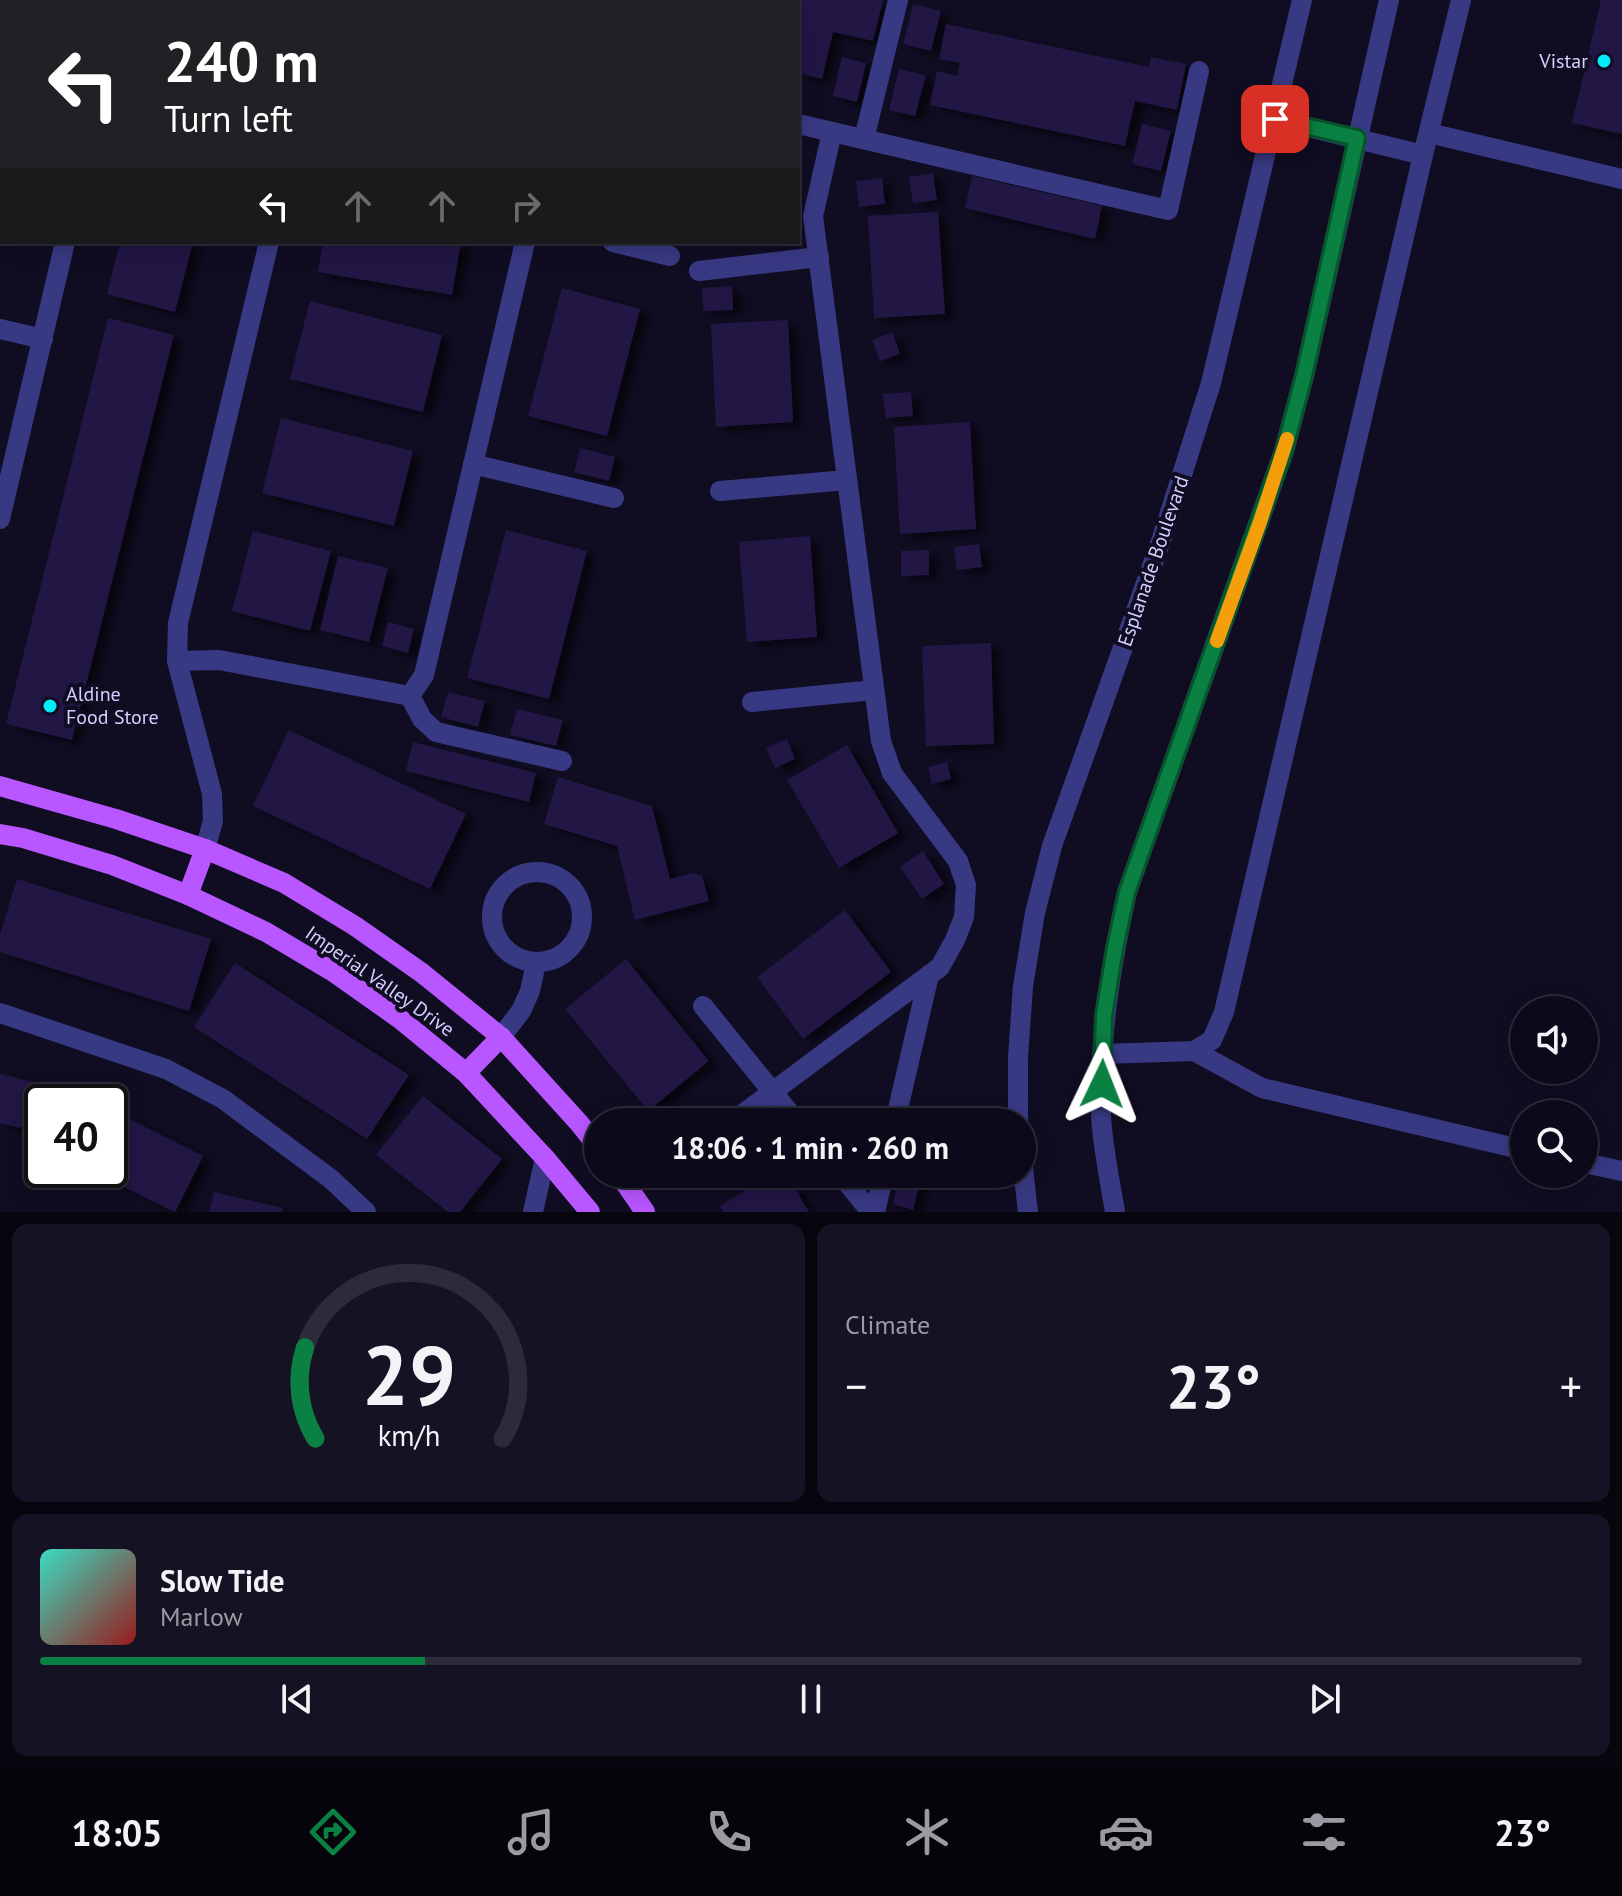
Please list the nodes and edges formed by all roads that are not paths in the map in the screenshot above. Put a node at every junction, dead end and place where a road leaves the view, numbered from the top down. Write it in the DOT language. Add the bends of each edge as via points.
graph roads {
  1 [pos="898,0"];
  2 [pos="1302,0"];
  3 [pos="1389,0"];
  4 [pos="1461,0"];
  5 [pos="1199,71"];
  6 [pos="1275,119"];
  7 [pos="800,124"];
  8 [pos="832,132"];
  9 [pos="1429,133"];
  10 [pos="1357,138"];
  11 [pos="864,139"];
  12 [pos="1423,155"];
  13 [pos="1622,179"];
  14 [pos="65,244"];
  15 [pos="269,244"];
  16 [pos="525,244"];
  17 [pos="621,244"];
  18 [pos="670,256"];
  19 [pos="819,257"];
  20 [pos="699,271"];
  21 [pos="0,329"];
  22 [pos="43,339"];
  23 [pos="473,464"];
  24 [pos="847,480"];
  25 [pos="720,491"];
  26 [pos="614,498"];
  27 [pos="0,519"];
  28 [pos="177,661"];
  29 [pos="874,690"];
  30 [pos="410,696"];
  31 [pos="752,702"];
  32 [pos="562,761"];
  33 [pos="0,786"];
  34 [pos="0,834"];
  35 [pos="205,849"];
  36 [pos="188,895"];
  37 [pos="536,963"];
  38 [pos="929,975"];
  39 [pos="703,1006"];
  40 [pos="0,1013"];
  41 [pos="501,1037"];
  42 [pos="1194,1051"];
  43 [pos="1103,1054"];
  44 [pos="466,1073"];
  45 [pos="772,1092"];
  46 [pos="751,1108"];
  47 [pos="785,1108"];
  48 [pos="898,1108"];
  49 [pos="1018,1108"];
  50 [pos="584,1129"];
  51 [pos="1510,1147"];
  52 [pos="545,1158"];
  53 [pos="1598,1166"];
  54 [pos="1622,1171"];
  55 [pos="629,1188"];
  56 [pos="852,1188"];
  57 [pos="880,1188"];
  58 [pos="1025,1188"];
  59 [pos="366,1212"];
  60 [pos="533,1212"];
  61 [pos="590,1212"];
  62 [pos="645,1212"];
  63 [pos="873,1212"];
  64 [pos="1028,1212"];
  65 [pos="1115,1212"];
  1 -- 11 [label="street"];
  2 -- 6 [label="street, Esplanade Boulevard"];
  3 -- 10 [label="street"];
  4 -- 9 [label="street"];
  5 -- 11 [label="street" via="1168,210"];
  6 -- 10 [label="street"];
  6 -- 49 [label="street, Esplanade Boulevard" via="1190,453 1052,846 1023,986"];
  7 -- 8 [label="street"];
  8 -- 11 [label="street"];
  8 -- 19 [label="street" via="813,216"];
  9 -- 12 [label="street"];
  9 -- 13 [label="street"];
  10 -- 12 [label="street"];
  10 -- 43 [label="street" via="1284,451 1127,892 1104,1015"];
  12 -- 42 [label="street" via="1224,1012 1212,1040"];
  14 -- 22 [label="street"];
  15 -- 28 [label="street" via="178,623"];
  16 -- 23 [label="street"];
  17 -- 18 [label="street"];
  19 -- 20 [label="street"];
  19 -- 24 [label="street"];
  21 -- 22 [label="street"];
  22 -- 27 [label="street"];
  23 -- 26 [label="street"];
  23 -- 30 [label="street" via="424,675"];
  24 -- 25 [label="street"];
  24 -- 29 [label="street"];
  28 -- 30 [label="street" via="219,660"];
  28 -- 35 [label="street" via="212,794 213,821"];
  29 -- 31 [label="street"];
  29 -- 38 [label="street" via="892,773 958,861 966,885 964,917 955,940 940,967"];
  30 -- 32 [label="street" via="436,732"];
  33 -- 35 [label="main road, Imperial Valley Drive"];
  34 -- 36 [label="main road, Imperial Valley Drive" via="112,865"];
  35 -- 36 [label="main road"];
  35 -- 41 [label="main road, Imperial Valley Drive" via="284,883 355,926"];
  36 -- 44 [label="main road, Imperial Valley Drive" via="335,973"];
  37 -- 37 [label="street" via="565,953 581,928 582,913 571,886 544,872 515,876 495,898 491,912 498,942 508,953"];
  37 -- 41 [label="street" via="521,1011"];
  38 -- 45 [label="street"];
  38 -- 48 [label="street"];
  39 -- 45 [label="street"];
  40 -- 59 [label="street" via="166,1069 223,1099 331,1179"];
  41 -- 44 [label="main road"];
  41 -- 50 [label="main road, Imperial Valley Drive"];
  42 -- 43 [label="street"];
  42 -- 51 [label="street" via="1262,1088"];
  43 -- 65 [label="street" via="1101,1115"];
  44 -- 52 [label="main road, Imperial Valley Drive"];
  45 -- 46 [label="street"];
  45 -- 47 [label="street"];
  52 -- 60 [label="street"];
  52 -- 61 [label="main road, Imperial Valley Drive"];
  53 -- 54 [label="street"];
  55 -- 62 [label="main road"];
  56 -- 63 [label="street"];
  57 -- 63 [label="street"];
  58 -- 64 [label="street"];
}
